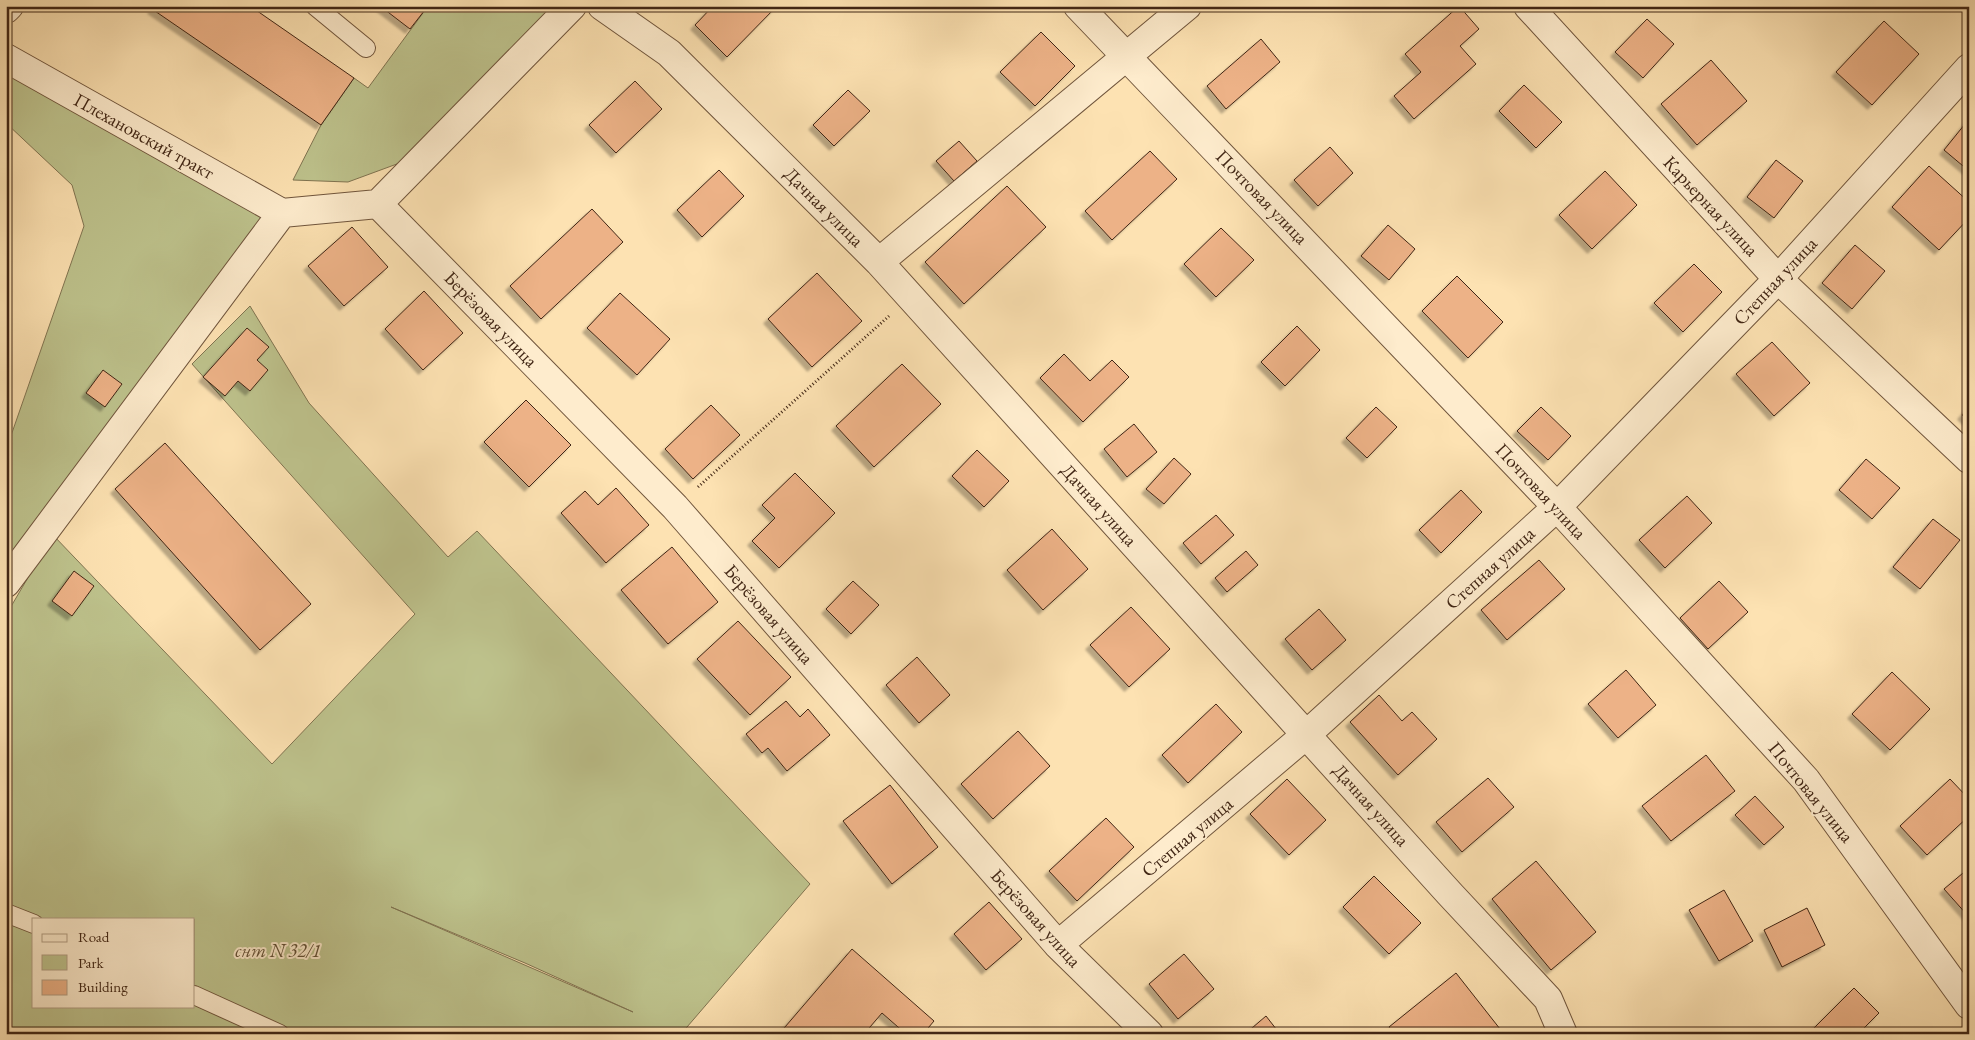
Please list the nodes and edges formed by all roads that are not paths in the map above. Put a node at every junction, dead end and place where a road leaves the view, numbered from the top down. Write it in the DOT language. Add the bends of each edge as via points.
graph roads {
  1 [pos="315,6"];
  2 [pos="572,6"];
  3 [pos="602,6"];
  4 [pos="1078,6"];
  5 [pos="1187,6"];
  6 [pos="1528,6"];
  7 [pos="366,48"];
  8 [pos="1126,55"];
  9 [pos="6,58"];
  10 [pos="1969,68"];
  11 [pos="378,204"];
  12 [pos="282,214"];
  13 [pos="879,262"];
  14 [pos="1778,279"];
  15 [pos="1969,459"];
  16 [pos="1557,507"];
  17 [pos="6,583"];
  18 [pos="1308,734"];
  19 [pos="6,913"];
  20 [pos="32,923"];
  21 [pos="1058,946"];
  22 [pos="195,995"];
  23 [pos="1969,1005"];
  24 [pos="280,1034"];
  25 [pos="1149,1034"];
  26 [pos="1563,1034"];
  1 -- 7 [label="lane"];
  2 -- 11 [label="street"];
  3 -- 13 [label="street, Дачная улица" via="669,53"];
  4 -- 8 [label="street, Почтовая улица"];
  5 -- 8 [label="street"];
  6 -- 14 [label="street, Карьерная улица"];
  8 -- 13 [label="street"];
  8 -- 16 [label="street, Почтовая улица"];
  9 -- 12 [label="street, Плехановский тракт"];
  10 -- 14 [label="street, Степная улица"];
  11 -- 12 [label="street"];
  11 -- 21 [label="street, Берёзовая улица" via="675,507"];
  12 -- 17 [label="street"];
  13 -- 18 [label="street, Дачная улица"];
  14 -- 15 [label="street, Карьерная улица"];
  14 -- 16 [label="street, Степная улица"];
  16 -- 18 [label="street, Степная улица"];
  16 -- 23 [label="street, Почтовая улица" via="1806,780"];
  18 -- 21 [label="street, Степная улица"];
  18 -- 26 [label="street, Дачная улица" via="1548,999"];
  19 -- 20 [label="lane"];
  21 -- 25 [label="street, Берёзовая улица"];
  22 -- 24 [label="lane"];
}
